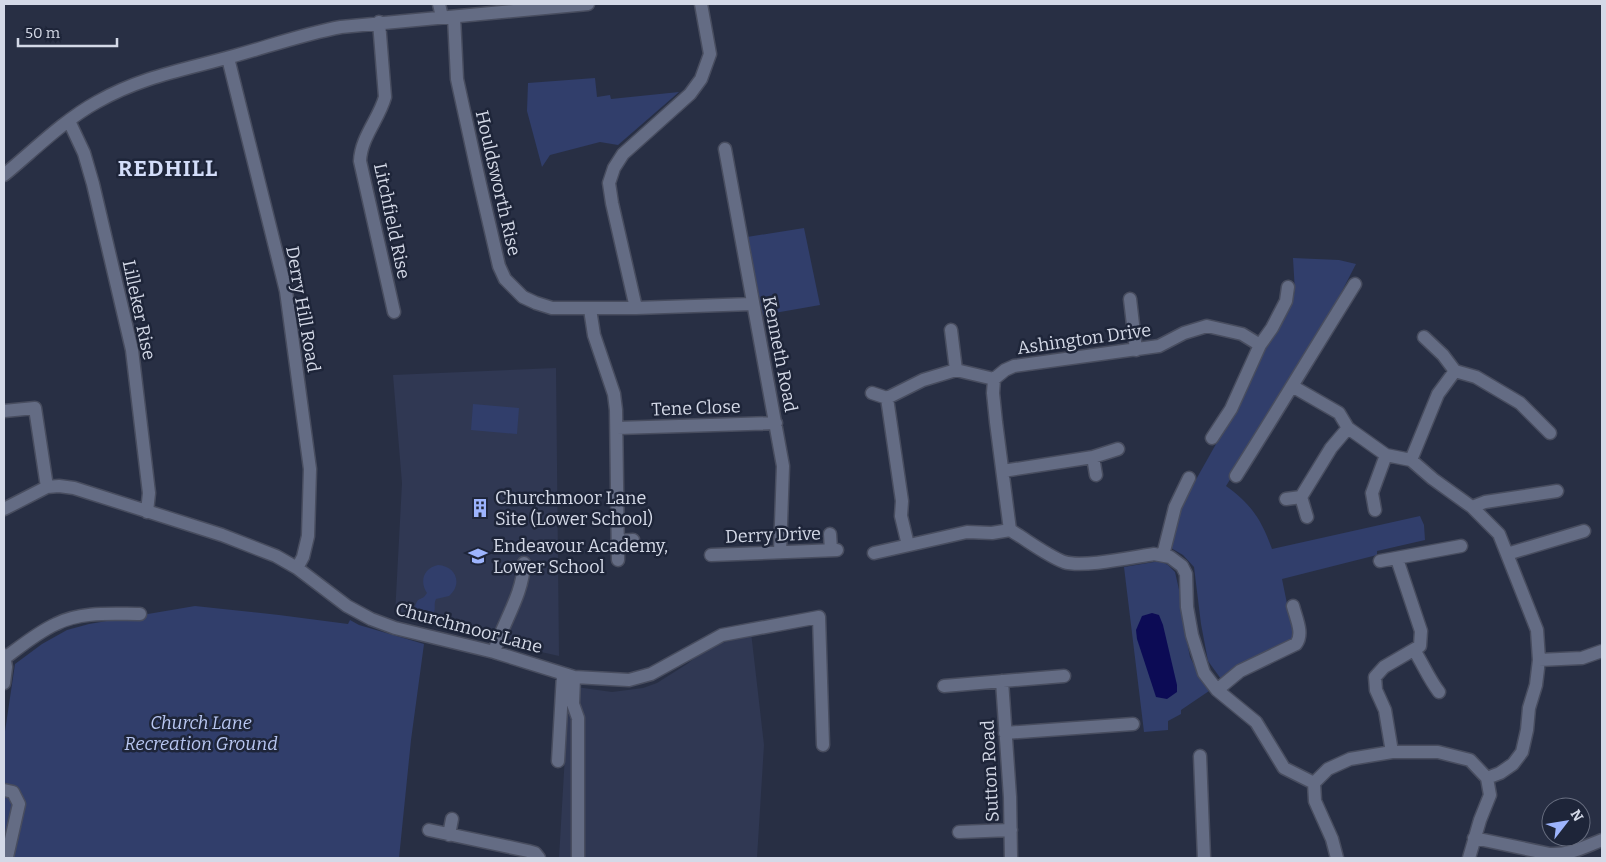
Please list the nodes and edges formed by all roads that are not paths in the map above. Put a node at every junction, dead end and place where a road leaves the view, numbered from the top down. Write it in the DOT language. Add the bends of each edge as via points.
graph roads {
  1 [pos="439,4"];
  2 [pos="574,4"];
  3 [pos="588,4"];
  4 [pos="701,4"];
  5 [pos="448,17"];
  6 [pos="378,22"];
  7 [pos="228,58"];
  8 [pos="69,121"];
  9 [pos="725,149"];
  10 [pos="4,175"];
  11 [pos="1355,284"];
  12 [pos="1288,287"];
  13 [pos="1130,299"];
  14 [pos="752,304"];
  15 [pos="636,308"];
  16 [pos="590,309"];
  17 [pos="394,312"];
  18 [pos="951,330"];
  19 [pos="1424,337"];
  20 [pos="1260,345"];
  21 [pos="1136,350"];
  22 [pos="956,370"];
  23 [pos="1455,372"];
  24 [pos="994,379"];
  25 [pos="1292,386"];
  26 [pos="872,393"];
  27 [pos="887,398"];
  28 [pos="4,412"];
  29 [pos="776,423"];
  30 [pos="616,428"];
  31 [pos="1348,428"];
  32 [pos="1550,433"];
  33 [pos="1212,438"];
  34 [pos="1118,449"];
  35 [pos="1386,456"];
  36 [pos="1093,457"];
  37 [pos="1412,460"];
  38 [pos="1003,471"];
  39 [pos="1096,475"];
  40 [pos="1236,476"];
  41 [pos="1189,478"];
  42 [pos="47,488"];
  43 [pos="1557,491"];
  44 [pos="1301,496"];
  45 [pos="1286,499"];
  46 [pos="1472,507"];
  47 [pos="4,509"];
  48 [pos="1375,510"];
  49 [pos="147,512"];
  50 [pos="1307,517"];
  51 [pos="1010,530"];
  52 [pos="1584,531"];
  53 [pos="830,534"];
  54 [pos="633,540"];
  55 [pos="618,541"];
  56 [pos="721,541"];
  57 [pos="908,545"];
  58 [pos="1461,546"];
  59 [pos="780,552"];
  60 [pos="874,553"];
  61 [pos="1507,554"];
  62 [pos="1163,555"];
  63 [pos="1397,559"];
  64 [pos="618,560"];
  65 [pos="1380,561"];
  66 [pos="524,563"];
  67 [pos="297,568"];
  68 [pos="1293,606"];
  69 [pos="140,614"];
  70 [pos="1414,650"];
  71 [pos="1602,651"];
  72 [pos="494,652"];
  73 [pos="4,656"];
  74 [pos="1539,660"];
  75 [pos="568,676"];
  76 [pos="1064,676"];
  77 [pos="1002,681"];
  78 [pos="4,683"];
  79 [pos="944,686"];
  80 [pos="1217,690"];
  81 [pos="1439,692"];
  82 [pos="1133,724"];
  83 [pos="1005,733"];
  84 [pos="823,745"];
  85 [pos="1392,752"];
  86 [pos="1200,756"];
  87 [pos="558,761"];
  88 [pos="1488,778"];
  89 [pos="1314,783"];
  90 [pos="4,790"];
  91 [pos="452,820"];
  92 [pos="428,830"];
  93 [pos="1011,830"];
  94 [pos="959,832"];
  95 [pos="449,835"];
  96 [pos="1474,838"];
  97 [pos="1602,840"];
  98 [pos="7,857"];
  99 [pos="539,858"];
  100 [pos="578,858"];
  101 [pos="1011,858"];
  102 [pos="1204,858"];
  103 [pos="1337,858"];
  104 [pos="1469,858"];
  1 -- 5 [label="street, Houldsworth Rise"];
  2 -- 3 [label="street"];
  2 -- 5 [label="street"];
  4 -- 15 [label="street" via="710,54 702,79 690,94 623,154 609,183"];
  5 -- 6 [label="street"];
  5 -- 16 [label="street, Houldsworth Rise" via="457,79 499,266 505,279 523,297 536,303 552,308"];
  6 -- 7 [label="street" via="310,33"];
  6 -- 17 [label="street, Litchfield Rise" via="385,97 363,143 360,161"];
  7 -- 8 [label="street" via="123,88"];
  7 -- 67 [label="street, Derry Hill Road" via="286,292 310,469 308,536"];
  8 -- 10 [label="street"];
  8 -- 49 [label="street, Lilleker Rise" via="84,153 93,184 132,350 149,493"];
  9 -- 14 [label="street, Kenneth Road" via="721,163"];
  11 -- 25 [label="street"];
  12 -- 20 [label="street" via="1286,301"];
  13 -- 21 [label="street"];
  14 -- 15 [label="street, Houldsworth Rise"];
  14 -- 29 [label="street, Kenneth Road"];
  15 -- 16 [label="street, Houldsworth Rise"];
  16 -- 30 [label="street" via="594,335 614,394"];
  18 -- 22 [label="street"];
  19 -- 23 [label="street"];
  20 -- 21 [label="street, Ashington Drive" via="1242,334 1207,326 1184,333 1160,346"];
  20 -- 33 [label="street" via="1231,409"];
  21 -- 24 [label="street, Ashington Drive" via="1026,363 1005,370"];
  22 -- 24 [label="street"];
  22 -- 27 [label="street" via="923,380"];
  23 -- 32 [label="street" via="1476,377 1520,402"];
  23 -- 37 [label="street" via="1438,394"];
  24 -- 38 [label="street" via="992,392"];
  25 -- 31 [label="street" via="1339,413"];
  25 -- 40 [label="street"];
  26 -- 27 [label="street"];
  27 -- 57 [label="street" via="902,501 901,516"];
  28 -- 42 [label="street" via="35,408"];
  29 -- 30 [label="street, Tene Close"];
  29 -- 59 [label="street, Kenneth Road" via="782,466"];
  30 -- 55 [label="street"];
  31 -- 35 [label="street"];
  31 -- 44 [label="street" via="1331,448"];
  34 -- 36 [label="street"];
  35 -- 37 [label="street"];
  35 -- 48 [label="street" via="1372,493"];
  36 -- 38 [label="street"];
  36 -- 39 [label="street"];
  37 -- 46 [label="street"];
  38 -- 51 [label="street"];
  41 -- 62 [label="street" via="1175,507"];
  42 -- 47 [label="street, Churchmoor Lane"];
  42 -- 49 [label="street, Churchmoor Lane" via="74,488"];
  43 -- 46 [label="street" via="1485,502"];
  44 -- 45 [label="street"];
  44 -- 50 [label="street"];
  46 -- 61 [label="street" via="1499,534"];
  49 -- 67 [label="street, Churchmoor Lane" via="237,540"];
  51 -- 57 [label="street" via="967,532"];
  51 -- 62 [label="street" via="1066,562 1096,563"];
  52 -- 61 [label="street"];
  53 -- 59 [label="street, Derry Drive" via="834,550"];
  54 -- 55 [label="street"];
  55 -- 64 [label="street"];
  56 -- 59 [label="street, Derry Drive" via="716,554"];
  57 -- 60 [label="street"];
  58 -- 63 [label="street"];
  61 -- 74 [label="street" via="1537,630"];
  62 -- 80 [label="street" via="1177,561 1186,574 1187,607 1197,654 1204,673"];
  63 -- 65 [label="street"];
  63 -- 70 [label="street" via="1421,631 1420,646"];
  66 -- 72 [label="street" via="524,576"];
  67 -- 72 [label="street, Churchmoor Lane" via="347,606 371,619"];
  68 -- 80 [label="street" via="1299,629 1296,644 1240,671"];
  69 -- 73 [label="street" via="75,617 56,623"];
  70 -- 81 [label="street"];
  70 -- 85 [label="street" via="1384,667 1375,677"];
  71 -- 74 [label="street" via="1582,658"];
  72 -- 75 [label="street, Churchmoor Lane"];
  73 -- 78 [label="street"];
  74 -- 88 [label="street" via="1522,752 1513,764"];
  75 -- 84 [label="street, Churchmoor Lane" via="629,680 651,674 722,635 819,617"];
  75 -- 87 [label="street"];
  75 -- 100 [label="street" via="578,718"];
  76 -- 77 [label="street"];
  77 -- 79 [label="street"];
  77 -- 83 [label="street, Sutton Road"];
  80 -- 89 [label="street" via="1256,722 1284,768"];
  82 -- 83 [label="street"];
  83 -- 93 [label="street, Sutton Road"];
  85 -- 88 [label="street" via="1438,752 1470,760"];
  85 -- 89 [label="street" via="1350,759 1328,768"];
  86 -- 102 [label="street" via="1194,770"];
  88 -- 96 [label="street" via="1490,795"];
  89 -- 103 [label="street" via="1315,801"];
  90 -- 98 [label="street" via="13,792 19,804"];
  91 -- 95 [label="street"];
  92 -- 95 [label="street"];
  93 -- 94 [label="street"];
  93 -- 101 [label="street, Sutton Road"];
  95 -- 99 [label="street" via="528,851"];
  96 -- 97 [label="street" via="1550,854 1576,851"];
  96 -- 104 [label="street"];
}
